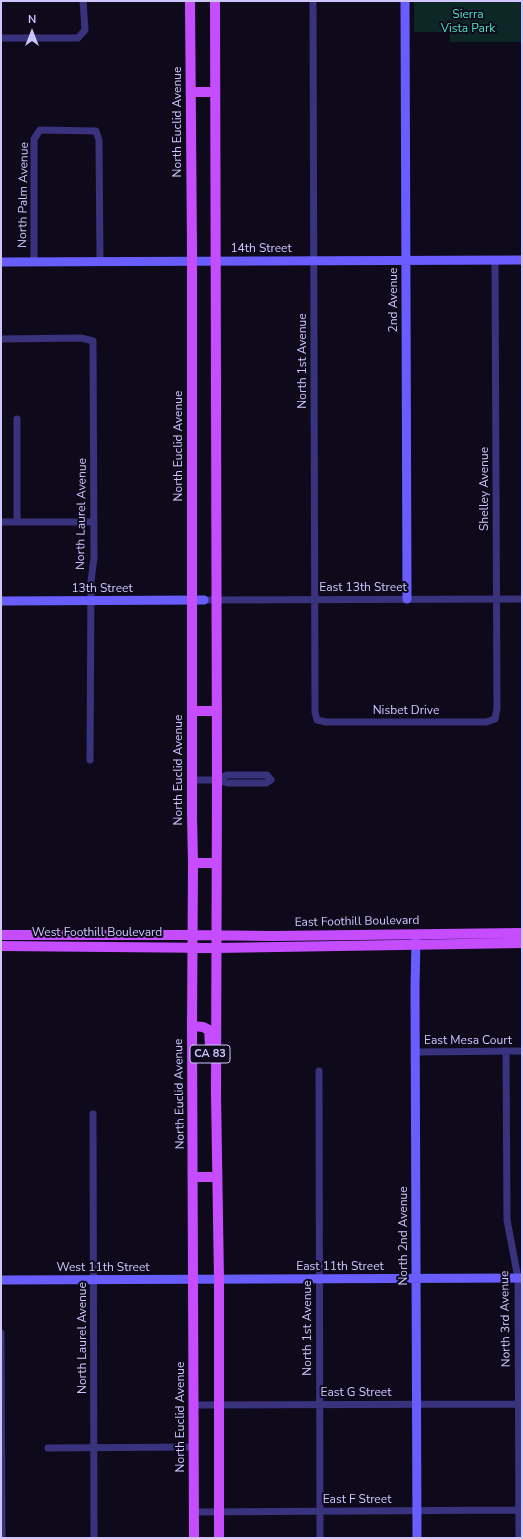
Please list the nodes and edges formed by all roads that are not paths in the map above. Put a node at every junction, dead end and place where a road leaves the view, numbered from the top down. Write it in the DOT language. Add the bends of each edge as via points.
graph roads {
  1 [pos="83,1"];
  2 [pos="190,1"];
  3 [pos="215,1"];
  4 [pos="313,1"];
  5 [pos="405,1"];
  6 [pos="1,38"];
  7 [pos="191,92"];
  8 [pos="215,92"];
  9 [pos="406,260"];
  10 [pos="495,260"];
  11 [pos="522,260"];
  12 [pos="100,261"];
  13 [pos="192,261"];
  14 [pos="216,261"];
  15 [pos="314,261"];
  16 [pos="1,262"];
  17 [pos="34,262"];
  18 [pos="1,339"];
  19 [pos="17,419"];
  20 [pos="1,522"];
  21 [pos="17,522"];
  22 [pos="94,522"];
  23 [pos="407,599"];
  24 [pos="496,599"];
  25 [pos="522,599"];
  26 [pos="191,600"];
  27 [pos="204,600"];
  28 [pos="217,600"];
  29 [pos="314,600"];
  30 [pos="1,601"];
  31 [pos="91,601"];
  32 [pos="192,711"];
  33 [pos="217,711"];
  34 [pos="495,719"];
  35 [pos="317,720"];
  36 [pos="90,760"];
  37 [pos="192,780"];
  38 [pos="217,780"];
  39 [pos="193,863"];
  40 [pos="216,863"];
  41 [pos="46,934"];
  42 [pos="416,934"];
  43 [pos="522,934"];
  44 [pos="1,935"];
  45 [pos="193,935"];
  46 [pos="216,936"];
  47 [pos="1,941"];
  48 [pos="522,943"];
  49 [pos="415,945"];
  50 [pos="1,946"];
  51 [pos="193,947"];
  52 [pos="216,948"];
  53 [pos="192,1026"];
  54 [pos="522,1051"];
  55 [pos="415,1052"];
  56 [pos="506,1052"];
  57 [pos="319,1071"];
  58 [pos="216,1094"];
  59 [pos="93,1114"];
  60 [pos="194,1177"];
  61 [pos="216,1177"];
  62 [pos="416,1278"];
  63 [pos="520,1278"];
  64 [pos="194,1279"];
  65 [pos="206,1279"];
  66 [pos="218,1279"];
  67 [pos="319,1279"];
  68 [pos="1,1280"];
  69 [pos="93,1280"];
  70 [pos="1,1332"];
  71 [pos="319,1404"];
  72 [pos="416,1404"];
  73 [pos="518,1404"];
  74 [pos="194,1405"];
  75 [pos="219,1405"];
  76 [pos="194,1447"];
  77 [pos="48,1448"];
  78 [pos="94,1448"];
  79 [pos="519,1510"];
  80 [pos="320,1511"];
  81 [pos="417,1511"];
  82 [pos="194,1512"];
  83 [pos="219,1512"];
  84 [pos="1,1536"];
  85 [pos="94,1538"];
  86 [pos="194,1538"];
  87 [pos="219,1538"];
  88 [pos="320,1538"];
  89 [pos="417,1538"];
  90 [pos="519,1538"];
  1 -- 6 [label="street" via="85,30 78,38"];
  2 -- 7 [label="main road, North Euclid Avenue"];
  3 -- 8 [label="main road"];
  4 -- 15 [label="street, North 1st Avenue"];
  5 -- 9 [label="street, 2nd Avenue"];
  7 -- 8 [label="main road"];
  7 -- 13 [label="main road, North Euclid Avenue"];
  8 -- 14 [label="main road"];
  9 -- 10 [label="street, 14th Street"];
  9 -- 15 [label="street, 14th Street"];
  9 -- 23 [label="street, 2nd Avenue"];
  10 -- 11 [label="street, 14th Street"];
  10 -- 24 [label="street, Shelley Avenue"];
  12 -- 13 [label="street, 14th Street"];
  12 -- 17 [label="street, 14th Street"];
  12 -- 17 [label="street, North Palm Avenue" via="99,140 96,131 40,130 34,139"];
  13 -- 14 [label="street, 14th Street"];
  13 -- 26 [label="main road, North Euclid Avenue"];
  14 -- 15 [label="street, 14th Street"];
  14 -- 28 [label="main road"];
  15 -- 29 [label="street, North 1st Avenue"];
  16 -- 17 [label="street, 14th Street"];
  18 -- 22 [label="street, North Laurel Avenue" via="81,338 94,341"];
  19 -- 21 [label="street"];
  20 -- 21 [label="street"];
  21 -- 22 [label="street"];
  22 -- 31 [label="street, North Laurel Avenue"];
  23 -- 24 [label="street, East 13th Street"];
  23 -- 29 [label="street, East 13th Street"];
  24 -- 25 [label="street, East 13th Street"];
  24 -- 34 [label="street, Shelley Avenue"];
  26 -- 27 [label="street, 13th Street"];
  26 -- 31 [label="street, 13th Street"];
  26 -- 32 [label="main road, North Euclid Avenue"];
  27 -- 28 [label="street, East 13th Street"];
  28 -- 29 [label="street, East 13th Street"];
  28 -- 33 [label="main road"];
  29 -- 35 [label="street, North 1st Avenue"];
  30 -- 31 [label="street, 13th Street"];
  31 -- 36 [label="street, North Laurel Avenue"];
  32 -- 33 [label="main road"];
  32 -- 37 [label="main road, North Euclid Avenue"];
  33 -- 38 [label="main road"];
  34 -- 35 [label="street, Nisbet Drive" via="486,722"];
  37 -- 38 [label="street"];
  37 -- 39 [label="main road, North Euclid Avenue"];
  38 -- 38 [label="street" via="227,783 266,783 271,780 267,775 227,775"];
  38 -- 40 [label="main road"];
  39 -- 40 [label="main road"];
  39 -- 45 [label="main road, North Euclid Avenue"];
  40 -- 46 [label="main road"];
  41 -- 44 [label="main road, West Foothill Boulevard"];
  41 -- 45 [label="main road, West Foothill Boulevard"];
  41 -- 47 [label="main road" via="41,940"];
  42 -- 43 [label="main road, East Foothill Boulevard"];
  42 -- 46 [label="main road, East Foothill Boulevard"];
  42 -- 49 [label="street, North 2nd Avenue"];
  45 -- 46 [label="main road, East Foothill Boulevard"];
  45 -- 51 [label="main road, North Euclid Avenue"];
  46 -- 52 [label="main road"];
  48 -- 49 [label="main road, East Foothill Boulevard"];
  49 -- 52 [label="main road, East Foothill Boulevard"];
  49 -- 55 [label="street, North 2nd Avenue"];
  50 -- 51 [label="main road, West Foothill Boulevard"];
  51 -- 52 [label="main road, East Foothill Boulevard"];
  51 -- 53 [label="main road, North Euclid Avenue"];
  52 -- 58 [label="main road"];
  53 -- 58 [label="main road, CA 83" via="209,1030 210,1068"];
  53 -- 60 [label="main road, North Euclid Avenue"];
  54 -- 56 [label="street, East Mesa Court"];
  55 -- 56 [label="street, East Mesa Court"];
  55 -- 62 [label="street, North 2nd Avenue"];
  56 -- 63 [label="street, North 3rd Avenue" via="507,1220"];
  57 -- 67 [label="street, North 1st Avenue"];
  58 -- 61 [label="main road"];
  59 -- 69 [label="street, North Laurel Avenue"];
  60 -- 61 [label="main road"];
  60 -- 64 [label="main road, North Euclid Avenue"];
  61 -- 66 [label="main road"];
  62 -- 63 [label="street, East 11th Street"];
  62 -- 67 [label="street, East 11th Street"];
  62 -- 72 [label="street, North 2nd Avenue"];
  63 -- 73 [label="street, North 3rd Avenue"];
  64 -- 65 [label="street, West 11th Street"];
  64 -- 69 [label="street, West 11th Street"];
  64 -- 74 [label="main road, North Euclid Avenue"];
  65 -- 66 [label="street, East 11th Street"];
  66 -- 67 [label="street, East 11th Street"];
  66 -- 75 [label="main road"];
  67 -- 71 [label="street, North 1st Avenue"];
  68 -- 69 [label="street, West 11th Street"];
  69 -- 78 [label="street, North Laurel Avenue"];
  70 -- 84 [label="street"];
  71 -- 72 [label="street, East G Street"];
  71 -- 75 [label="street, East G Street"];
  71 -- 80 [label="street, North 1st Avenue"];
  72 -- 73 [label="street, East G Street"];
  72 -- 81 [label="street, North 2nd Avenue"];
  73 -- 79 [label="street, North 3rd Avenue"];
  74 -- 75 [label="street, East G Street"];
  74 -- 76 [label="main road, North Euclid Avenue"];
  75 -- 83 [label="main road"];
  76 -- 78 [label="street"];
  76 -- 82 [label="main road, North Euclid Avenue"];
  77 -- 78 [label="street"];
  78 -- 85 [label="street, North Laurel Avenue"];
  79 -- 81 [label="street, East F Street"];
  79 -- 90 [label="street, North 3rd Avenue"];
  80 -- 81 [label="street, East F Street"];
  80 -- 83 [label="street, East F Street"];
  80 -- 88 [label="street, North 1st Avenue"];
  81 -- 89 [label="street, North 2nd Avenue"];
  82 -- 83 [label="street, East F Street"];
  82 -- 86 [label="main road, North Euclid Avenue"];
  83 -- 87 [label="main road"];
}
